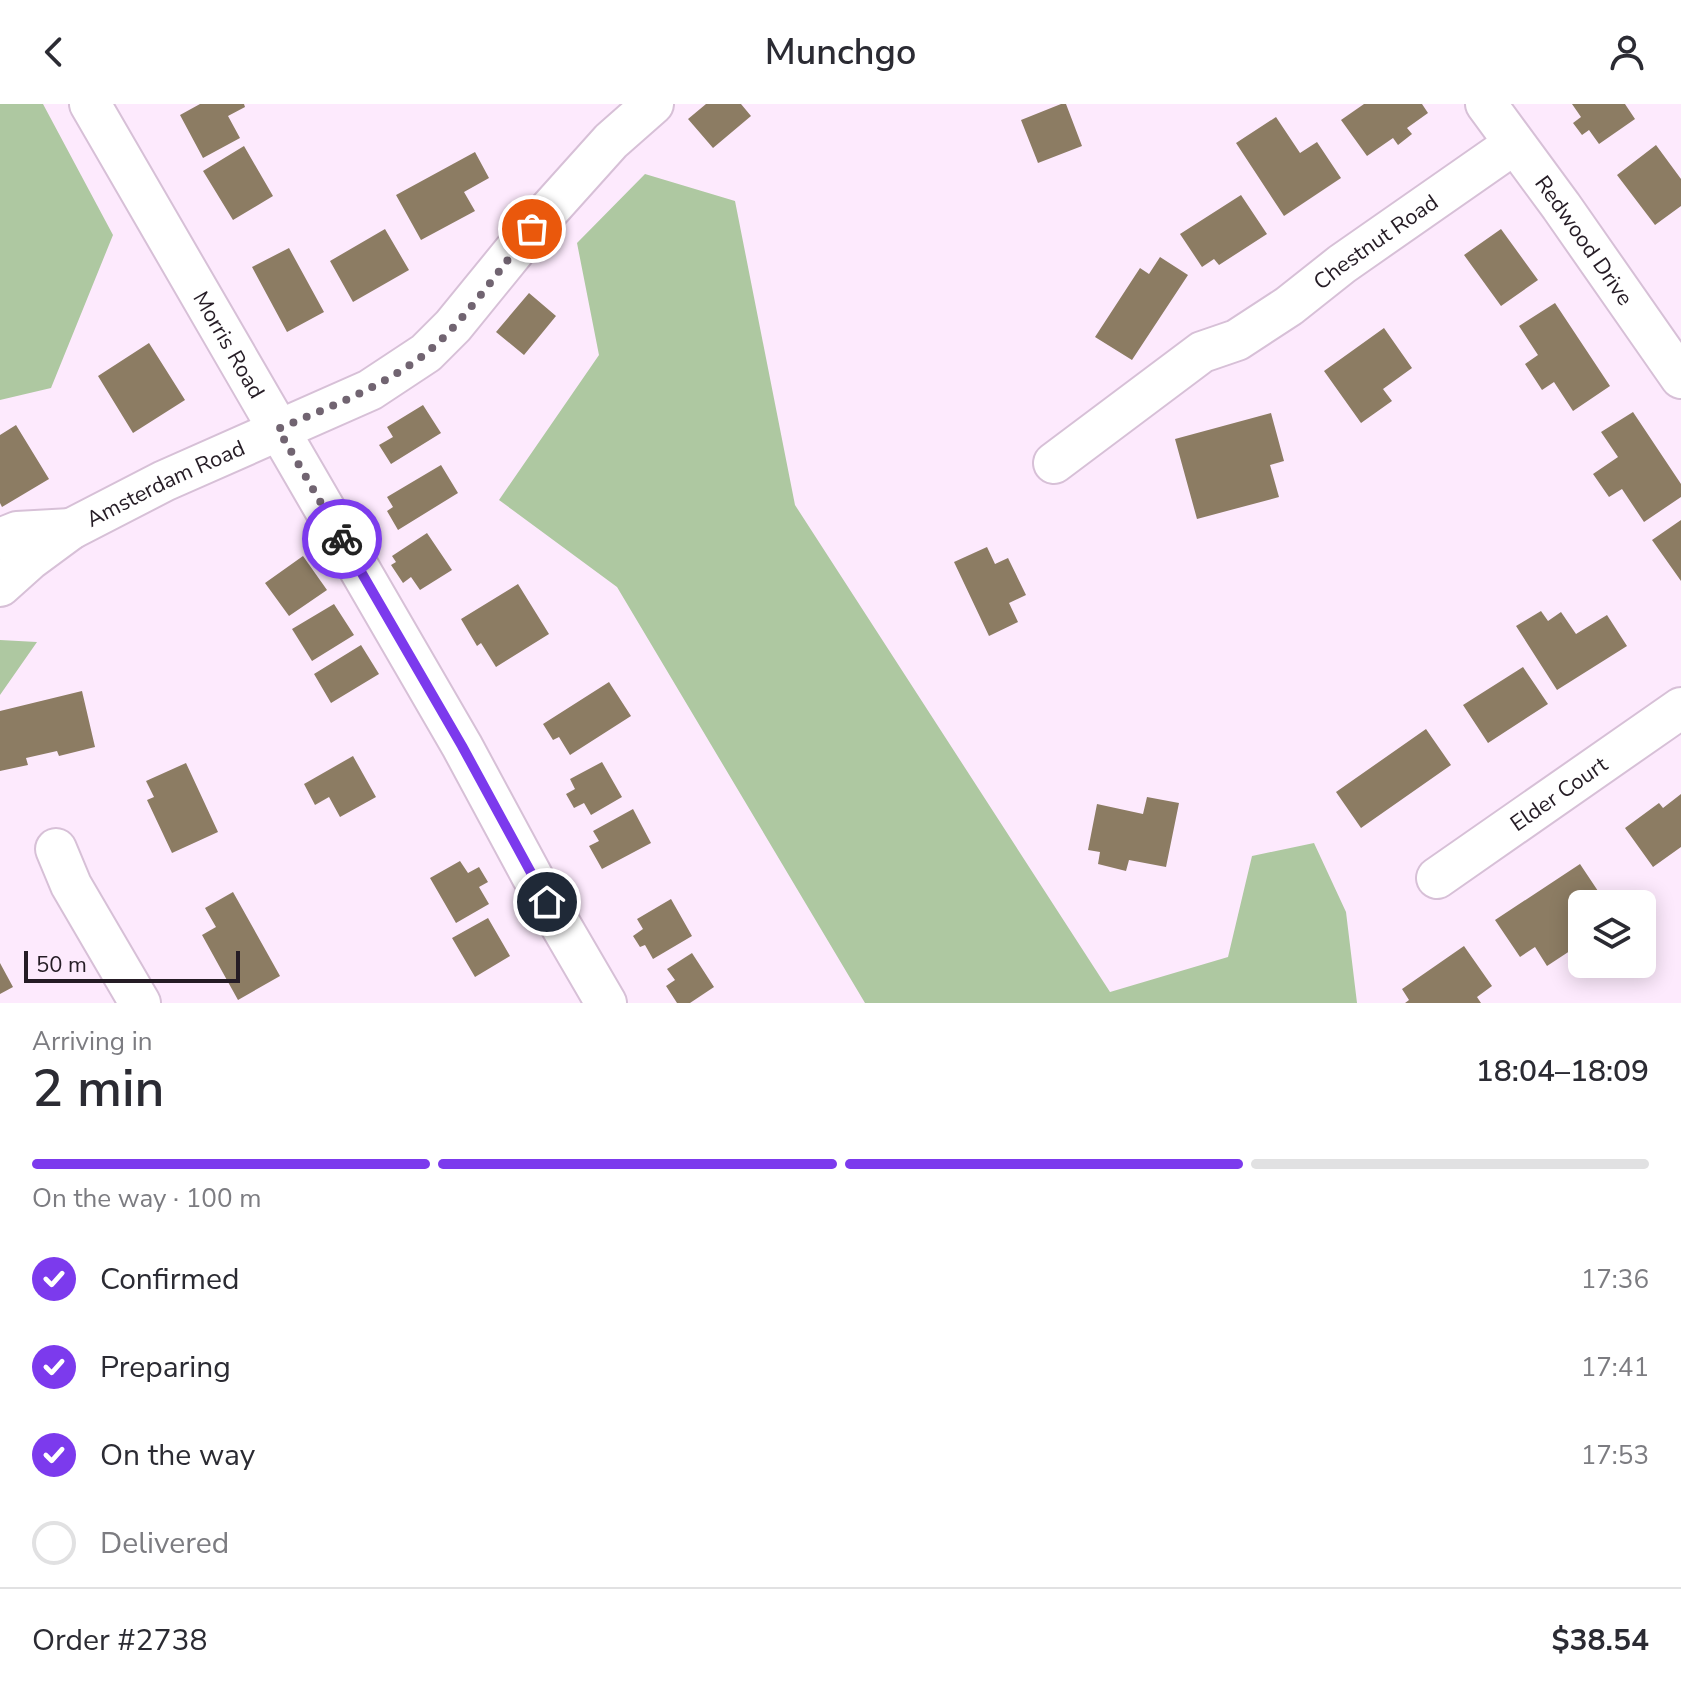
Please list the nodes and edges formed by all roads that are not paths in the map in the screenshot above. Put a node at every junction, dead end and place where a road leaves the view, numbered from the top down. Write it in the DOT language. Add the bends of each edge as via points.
graph roads {
  1 [pos="90,104"];
  2 [pos="653,104"];
  3 [pos="1486,104"];
  4 [pos="1514,144"];
  5 [pos="1681,378"];
  6 [pos="278,429"];
  7 [pos="1054,463"];
  8 [pos="71,529"];
  9 [pos="0,539"];
  10 [pos="0,586"];
  11 [pos="1681,708"];
  12 [pos="56,849"];
  13 [pos="1437,878"];
  14 [pos="140,1003"];
  15 [pos="606,1003"];
  1 -- 6 [label="street, Morris Road"];
  2 -- 6 [label="street, Amsterdam Road" via="611,141 426,353 370,390"];
  3 -- 4 [label="street, Redwood Drive"];
  4 -- 5 [label="street, Redwood Drive"];
  4 -- 7 [label="street, Chestnut Road" via="1289,306 1237,340 1202,352"];
  6 -- 8 [label="street, Amsterdam Road"];
  6 -- 15 [label="street, Morris Road"];
  8 -- 9 [label="street" via="17,532"];
  8 -- 10 [label="street, Amsterdam Road"];
  11 -- 13 [label="street, Elder Court"];
  12 -- 14 [label="street" via="71,885"];
}
